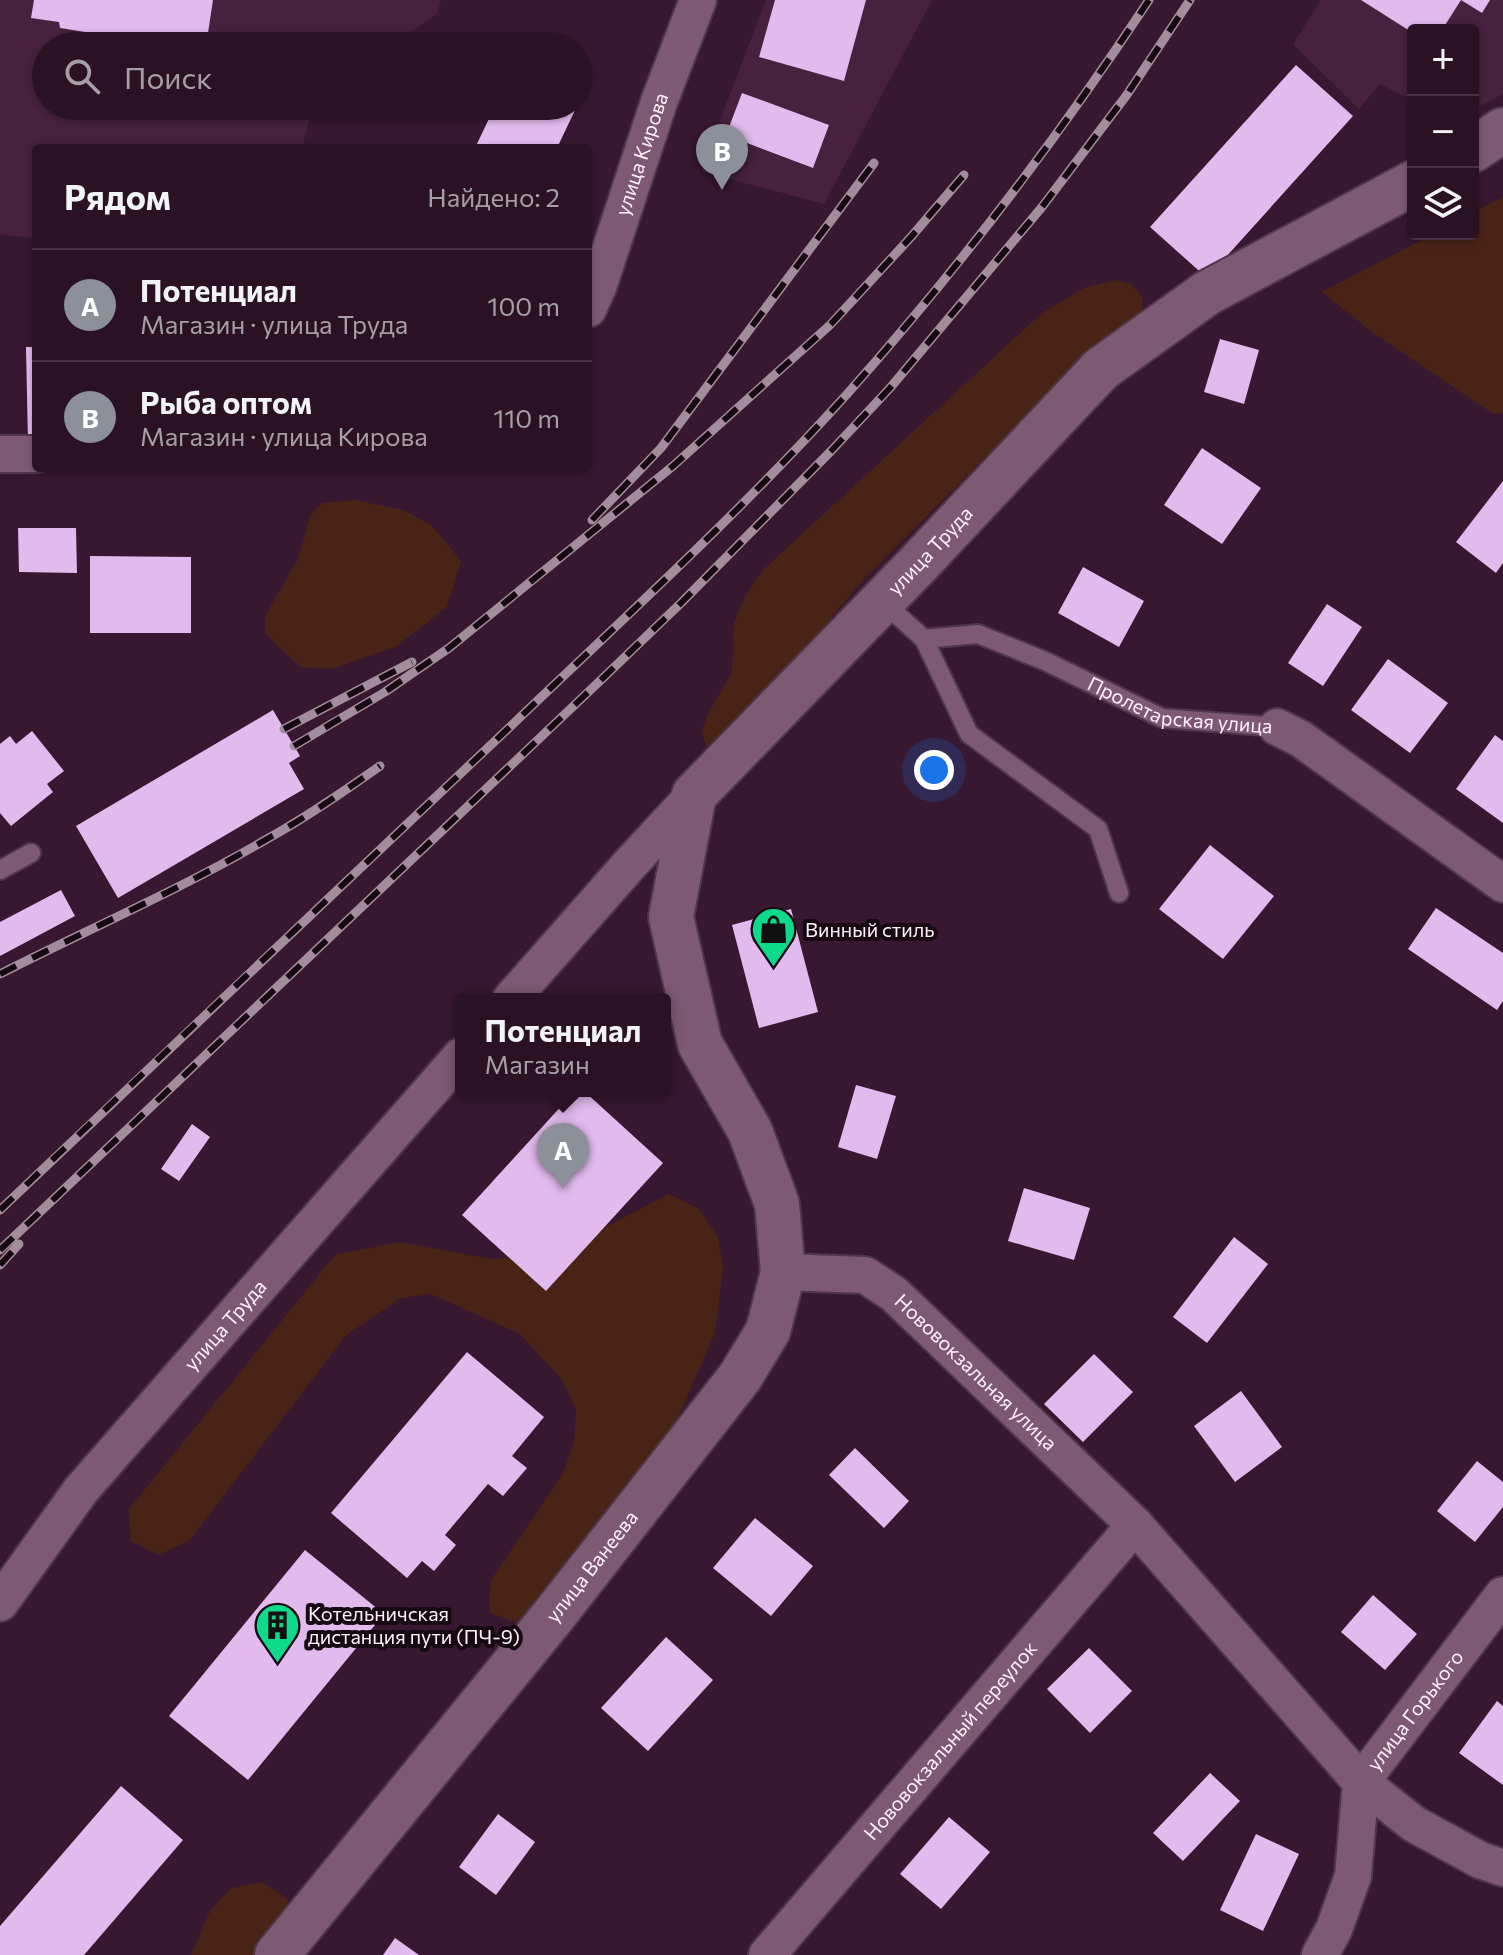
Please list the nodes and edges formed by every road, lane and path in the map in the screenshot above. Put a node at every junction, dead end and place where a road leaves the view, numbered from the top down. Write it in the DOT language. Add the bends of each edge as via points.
graph roads {
  1 [pos="698,0"];
  2 [pos="1503,130"];
  3 [pos="1479,146"];
  4 [pos="1407,186"];
  5 [pos="592,300"];
  6 [pos="0,454"];
  7 [pos="32,454"];
  8 [pos="882,601"];
  9 [pos="924,639"];
  10 [pos="1277,727"];
  11 [pos="694,795"];
  12 [pos="31,853"];
  13 [pos="0,870"];
  14 [pos="1503,884"];
  15 [pos="1119,893"];
  16 [pos="516,993"];
  17 [pos="455,1063"];
  18 [pos="783,1272"];
  19 [pos="1135,1525"];
  20 [pos="1503,1595"];
  21 [pos="0,1603"];
  22 [pos="1361,1782"];
  23 [pos="1503,1868"];
  24 [pos="1330,1946"];
  25 [pos="277,1955"];
  26 [pos="767,1955"];
  1 -- 5 [label="street, улица Кирова"];
  2 -- 3 [label="street"];
  4 -- 8 [label="street, улица Труда" via="1207,293 1101,369"];
  6 -- 7 [label="street"];
  8 -- 9 [label="lane"];
  8 -- 11 [label="street, улица Труда"];
  9 -- 10 [label="lane, Пролетарская улица" via="978,634 1162,718"];
  9 -- 15 [label="lane" via="969,734 1098,829"];
  10 -- 14 [label="street, Пролетарская улица"];
  11 -- 16 [label="street, улица Труда"];
  11 -- 18 [label="street" via="671,917 700,1044 750,1131 777,1204"];
  12 -- 13 [label="lane"];
  17 -- 21 [label="street, улица Труда" via="81,1490"];
  18 -- 19 [label="street, Нововокзальная улица" via="865,1275 894,1294"];
  18 -- 25 [label="street, улица Ванеева" via="768,1331 740,1377"];
  19 -- 22 [label="street, Нововокзальная улица"];
  19 -- 26 [label="street, Нововокзальный переулок"];
  20 -- 22 [label="street, улица Горького"];
  22 -- 23 [label="street, Нововокзальная улица" via="1414,1824"];
  22 -- 24 [label="street, улица Горького" via="1353,1876"];
}
